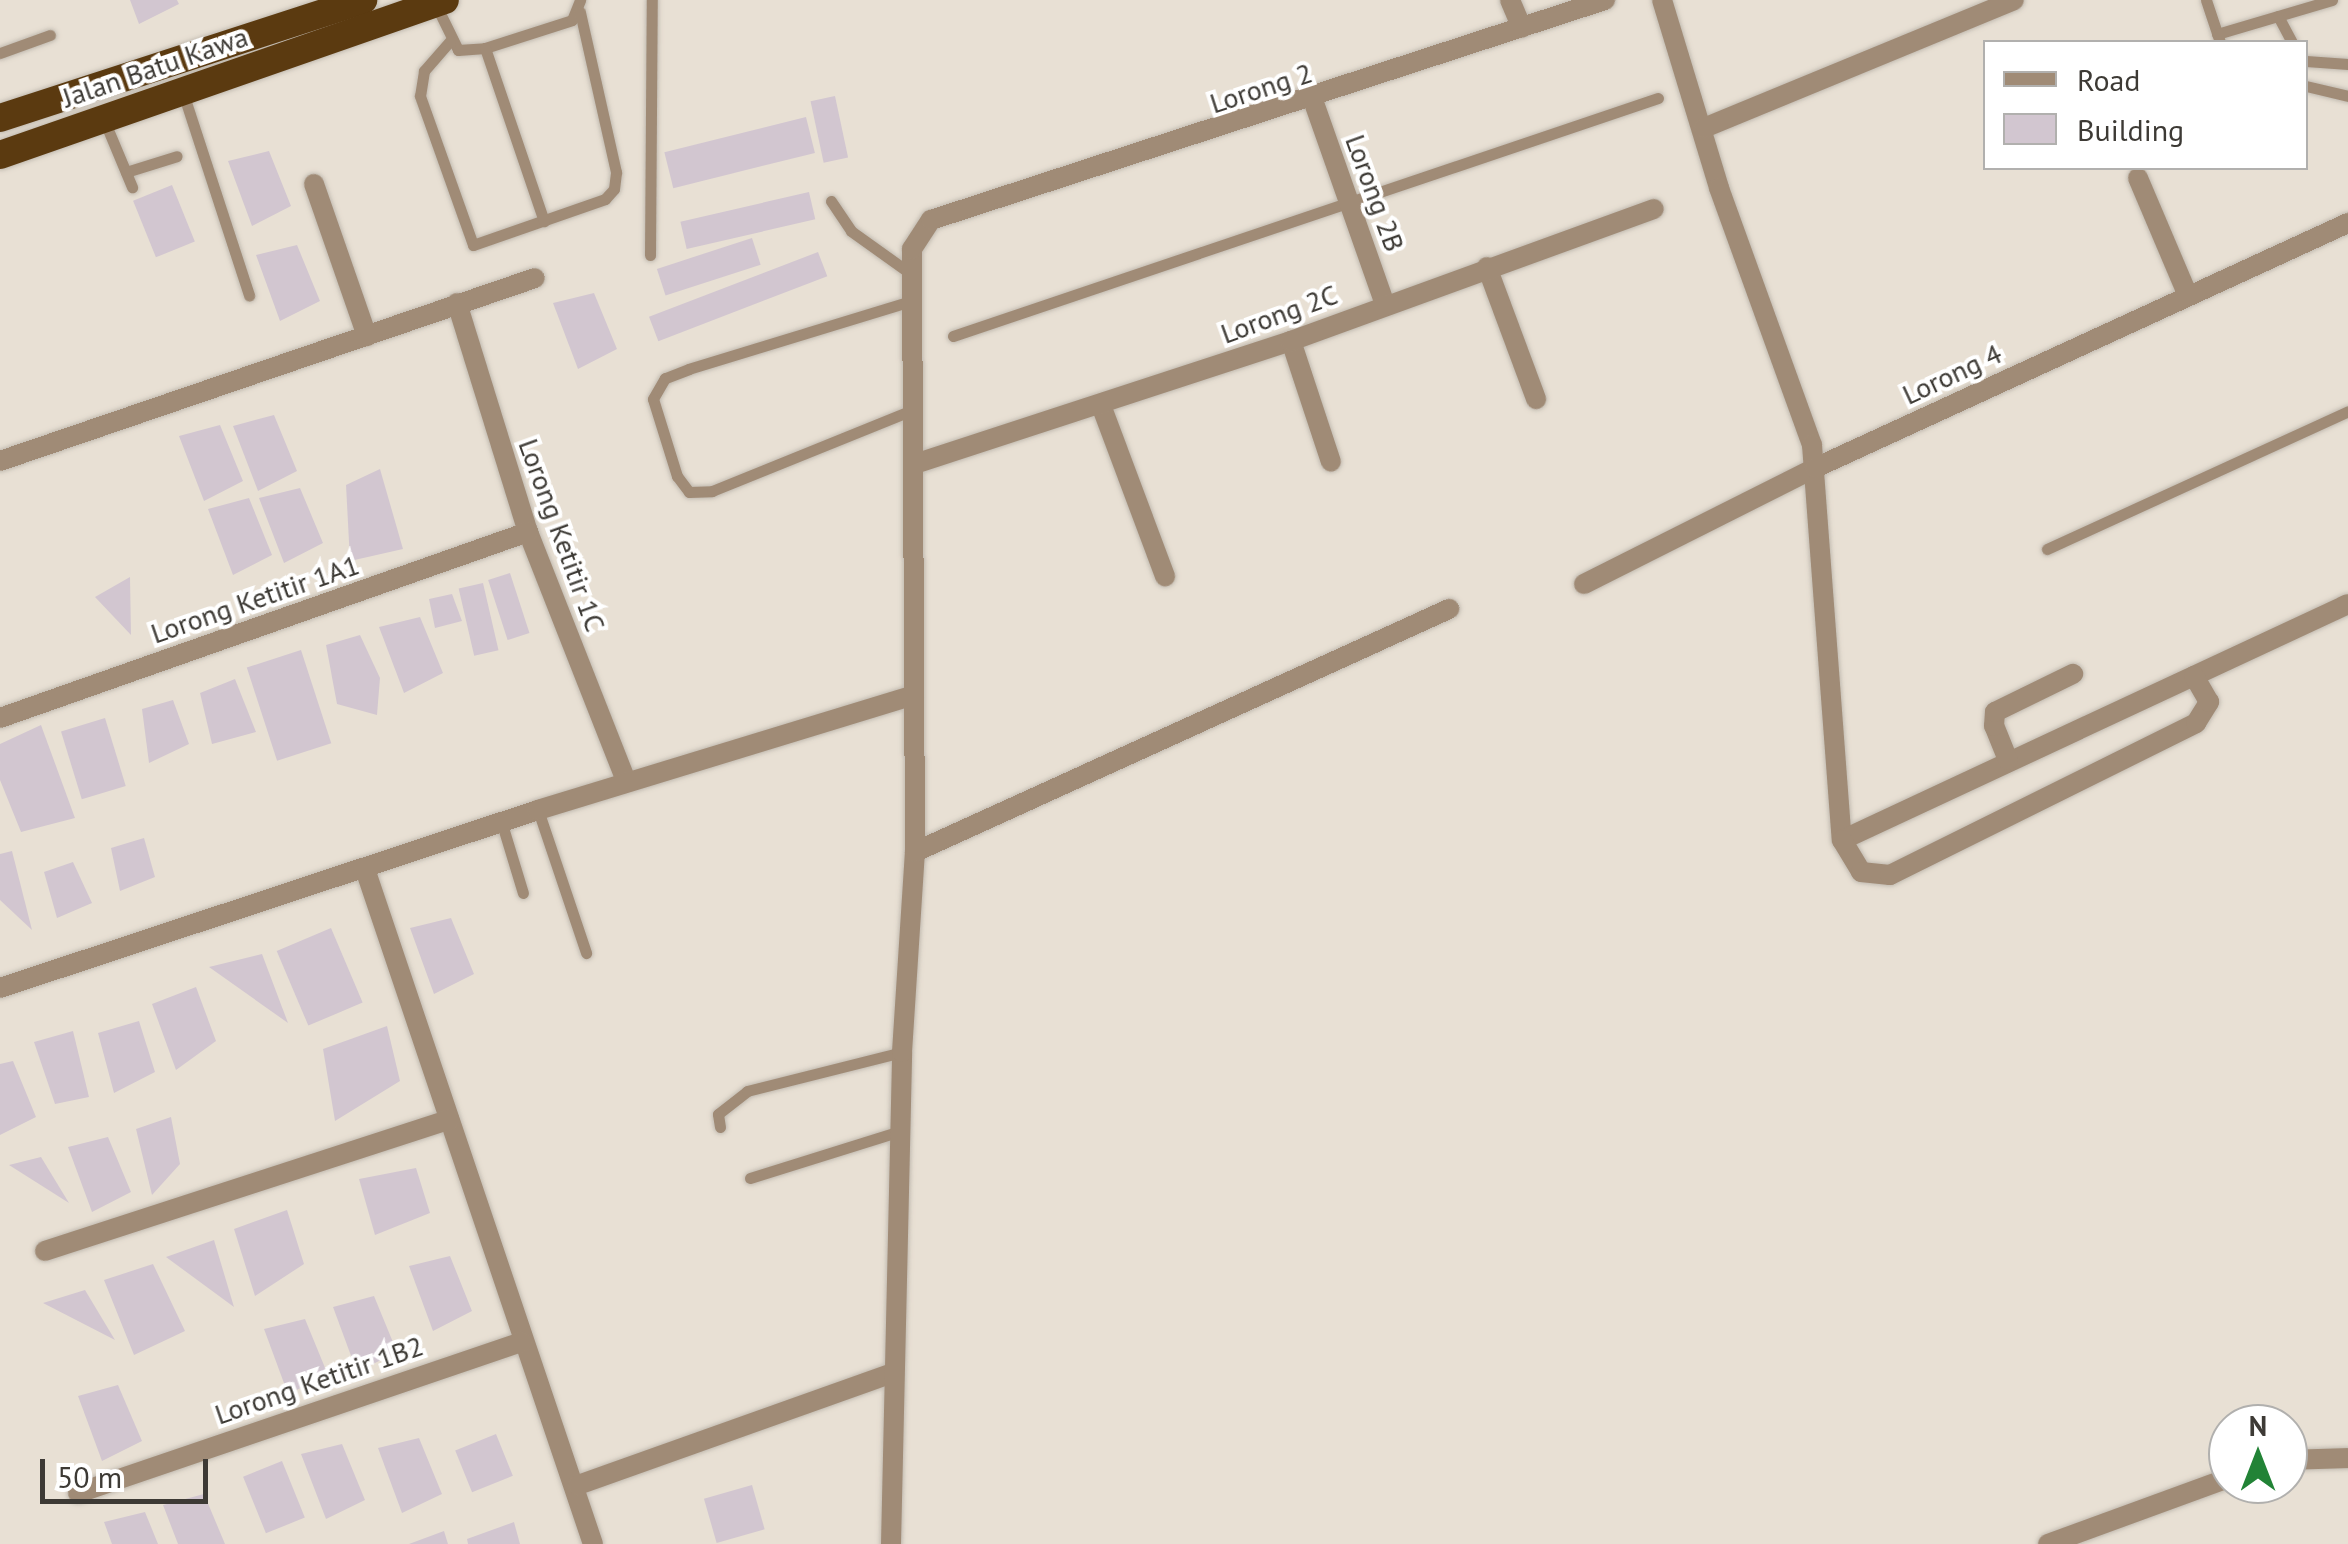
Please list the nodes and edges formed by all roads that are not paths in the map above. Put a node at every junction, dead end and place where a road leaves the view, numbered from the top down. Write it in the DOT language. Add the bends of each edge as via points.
graph roads {
  1 [pos="363,0"];
  2 [pos="652,0"];
  3 [pos="1510,0"];
  4 [pos="1605,0"];
  5 [pos="1662,0"];
  6 [pos="2014,0"];
  7 [pos="2206,0"];
  8 [pos="2332,0"];
  9 [pos="440,2"];
  10 [pos="580,6"];
  11 [pos="2278,16"];
  12 [pos="1522,28"];
  13 [pos="50,35"];
  14 [pos="2219,38"];
  15 [pos="450,40"];
  16 [pos="2291,40"];
  17 [pos="485,48"];
  18 [pos="0,53"];
  19 [pos="2308,61"];
  20 [pos="2348,64"];
  21 [pos="2308,86"];
  22 [pos="183,94"];
  23 [pos="2348,96"];
  24 [pos="1658,98"];
  25 [pos="1313,100"];
  26 [pos="0,118"];
  27 [pos="104,120"];
  28 [pos="1704,128"];
  29 [pos="0,156"];
  30 [pos="177,156"];
  31 [pos="126,172"];
  32 [pos="2138,178"];
  33 [pos="314,184"];
  34 [pos="132,187"];
  35 [pos="1349,199"];
  36 [pos="830,201"];
  37 [pos="1654,209"];
  38 [pos="544,220"];
  39 [pos="2348,223"];
  40 [pos="650,255"];
  41 [pos="1487,267"];
  42 [pos="911,274"];
  43 [pos="534,278"];
  44 [pos="249,295"];
  45 [pos="2188,296"];
  46 [pos="910,301"];
  47 [pos="456,303"];
  48 [pos="1386,304"];
  49 [pos="367,336"];
  50 [pos="953,336"];
  51 [pos="1290,340"];
  52 [pos="1536,399"];
  53 [pos="1101,404"];
  54 [pos="916,409"];
  55 [pos="2348,411"];
  56 [pos="0,461"];
  57 [pos="918,462"];
  58 [pos="1331,462"];
  59 [pos="1814,468"];
  60 [pos="528,532"];
  61 [pos="2047,549"];
  62 [pos="1165,576"];
  63 [pos="1584,584"];
  64 [pos="2348,604"];
  65 [pos="1449,609"];
  66 [pos="2073,674"];
  67 [pos="2194,676"];
  68 [pos="913,694"];
  69 [pos="0,718"];
  70 [pos="2008,760"];
  71 [pos="626,782"];
  72 [pos="538,810"];
  73 [pos="502,824"];
  74 [pos="1842,840"];
  75 [pos="916,852"];
  76 [pos="365,869"];
  77 [pos="523,893"];
  78 [pos="586,952"];
  79 [pos="0,988"];
  80 [pos="902,1052"];
  81 [pos="450,1120"];
  82 [pos="720,1127"];
  83 [pos="904,1130"];
  84 [pos="750,1178"];
  85 [pos="45,1252"];
  86 [pos="522,1342"];
  87 [pos="894,1373"];
  88 [pos="2348,1458"];
  89 [pos="2308,1459"];
  90 [pos="578,1485"];
  91 [pos="2208,1485"];
  92 [pos="78,1493"];
  93 [pos="594,1544"];
  94 [pos="891,1544"];
  95 [pos="2048,1544"];
  1 -- 26 [label="highway, Jalan Batu Kawa"];
  2 -- 40 [label="lane"];
  3 -- 12 [label="street"];
  4 -- 12 [label="street, Lorong 2"];
  5 -- 28 [label="street"];
  6 -- 28 [label="street"];
  7 -- 14 [label="lane"];
  8 -- 11 [label="lane"];
  9 -- 15 [label="lane"];
  9 -- 22 [label="highway, Jalan Batu Kawa"];
  10 -- 17 [label="lane"];
  10 -- 38 [label="lane" via="616,172 614,189 604,200"];
  11 -- 14 [label="lane"];
  11 -- 16 [label="lane"];
  12 -- 25 [label="street, Lorong 2"];
  13 -- 18 [label="lane"];
  15 -- 17 [label="lane" via="458,50"];
  15 -- 38 [label="lane" via="424,71 420,96 473,245"];
  17 -- 38 [label="lane"];
  19 -- 20 [label="lane"];
  21 -- 23 [label="lane"];
  22 -- 27 [label="highway, Jalan Batu Kawa"];
  22 -- 44 [label="lane"];
  24 -- 35 [label="lane"];
  25 -- 35 [label="street, Lorong 2B"];
  25 -- 42 [label="street, Lorong 2" via="931,220 912,248"];
  27 -- 29 [label="highway, Jalan Batu Kawa"];
  27 -- 31 [label="lane"];
  28 -- 59 [label="street"];
  30 -- 31 [label="lane"];
  31 -- 34 [label="lane"];
  32 -- 45 [label="street"];
  33 -- 49 [label="street"];
  35 -- 48 [label="street, Lorong 2B"];
  35 -- 50 [label="lane"];
  36 -- 42 [label="lane" via="851,231"];
  37 -- 41 [label="street, Lorong 2C"];
  39 -- 45 [label="street, Lorong 4"];
  41 -- 48 [label="street, Lorong 2C"];
  41 -- 52 [label="street"];
  42 -- 46 [label="street"];
  43 -- 47 [label="street"];
  45 -- 59 [label="street, Lorong 4"];
  46 -- 54 [label="street"];
  46 -- 54 [label="lane" via="689,369 666,378 653,399 677,476 689,492 712,491"];
  47 -- 49 [label="street"];
  47 -- 60 [label="street, Lorong Ketitir 1C"];
  48 -- 51 [label="street, Lorong 2C"];
  49 -- 56 [label="street"];
  51 -- 53 [label="street, Lorong 2C"];
  51 -- 58 [label="street"];
  53 -- 57 [label="street, Lorong 2C"];
  53 -- 62 [label="street"];
  54 -- 57 [label="street"];
  55 -- 61 [label="lane"];
  57 -- 68 [label="street"];
  59 -- 63 [label="street, Lorong 4"];
  59 -- 74 [label="street"];
  60 -- 69 [label="street, Lorong Ketitir 1A1"];
  60 -- 71 [label="street, Lorong Ketitir 1C"];
  64 -- 67 [label="street"];
  65 -- 75 [label="street"];
  66 -- 70 [label="street" via="1995,712"];
  67 -- 70 [label="street"];
  67 -- 74 [label="street" via="2209,702 2196,723 1890,874 1861,872"];
  68 -- 71 [label="street"];
  68 -- 75 [label="street"];
  70 -- 74 [label="street"];
  71 -- 72 [label="street"];
  72 -- 73 [label="street"];
  72 -- 78 [label="lane"];
  73 -- 76 [label="street"];
  73 -- 77 [label="lane"];
  75 -- 80 [label="street"];
  76 -- 79 [label="street"];
  76 -- 81 [label="street"];
  80 -- 82 [label="lane" via="747,1091 718,1114"];
  80 -- 83 [label="street"];
  81 -- 85 [label="street"];
  81 -- 86 [label="street"];
  83 -- 84 [label="lane"];
  83 -- 87 [label="street"];
  86 -- 90 [label="street"];
  86 -- 92 [label="street, Lorong Ketitir 1B2"];
  87 -- 90 [label="street"];
  87 -- 94 [label="street"];
  88 -- 89 [label="street"];
  90 -- 93 [label="street"];
  91 -- 95 [label="street"];
}
